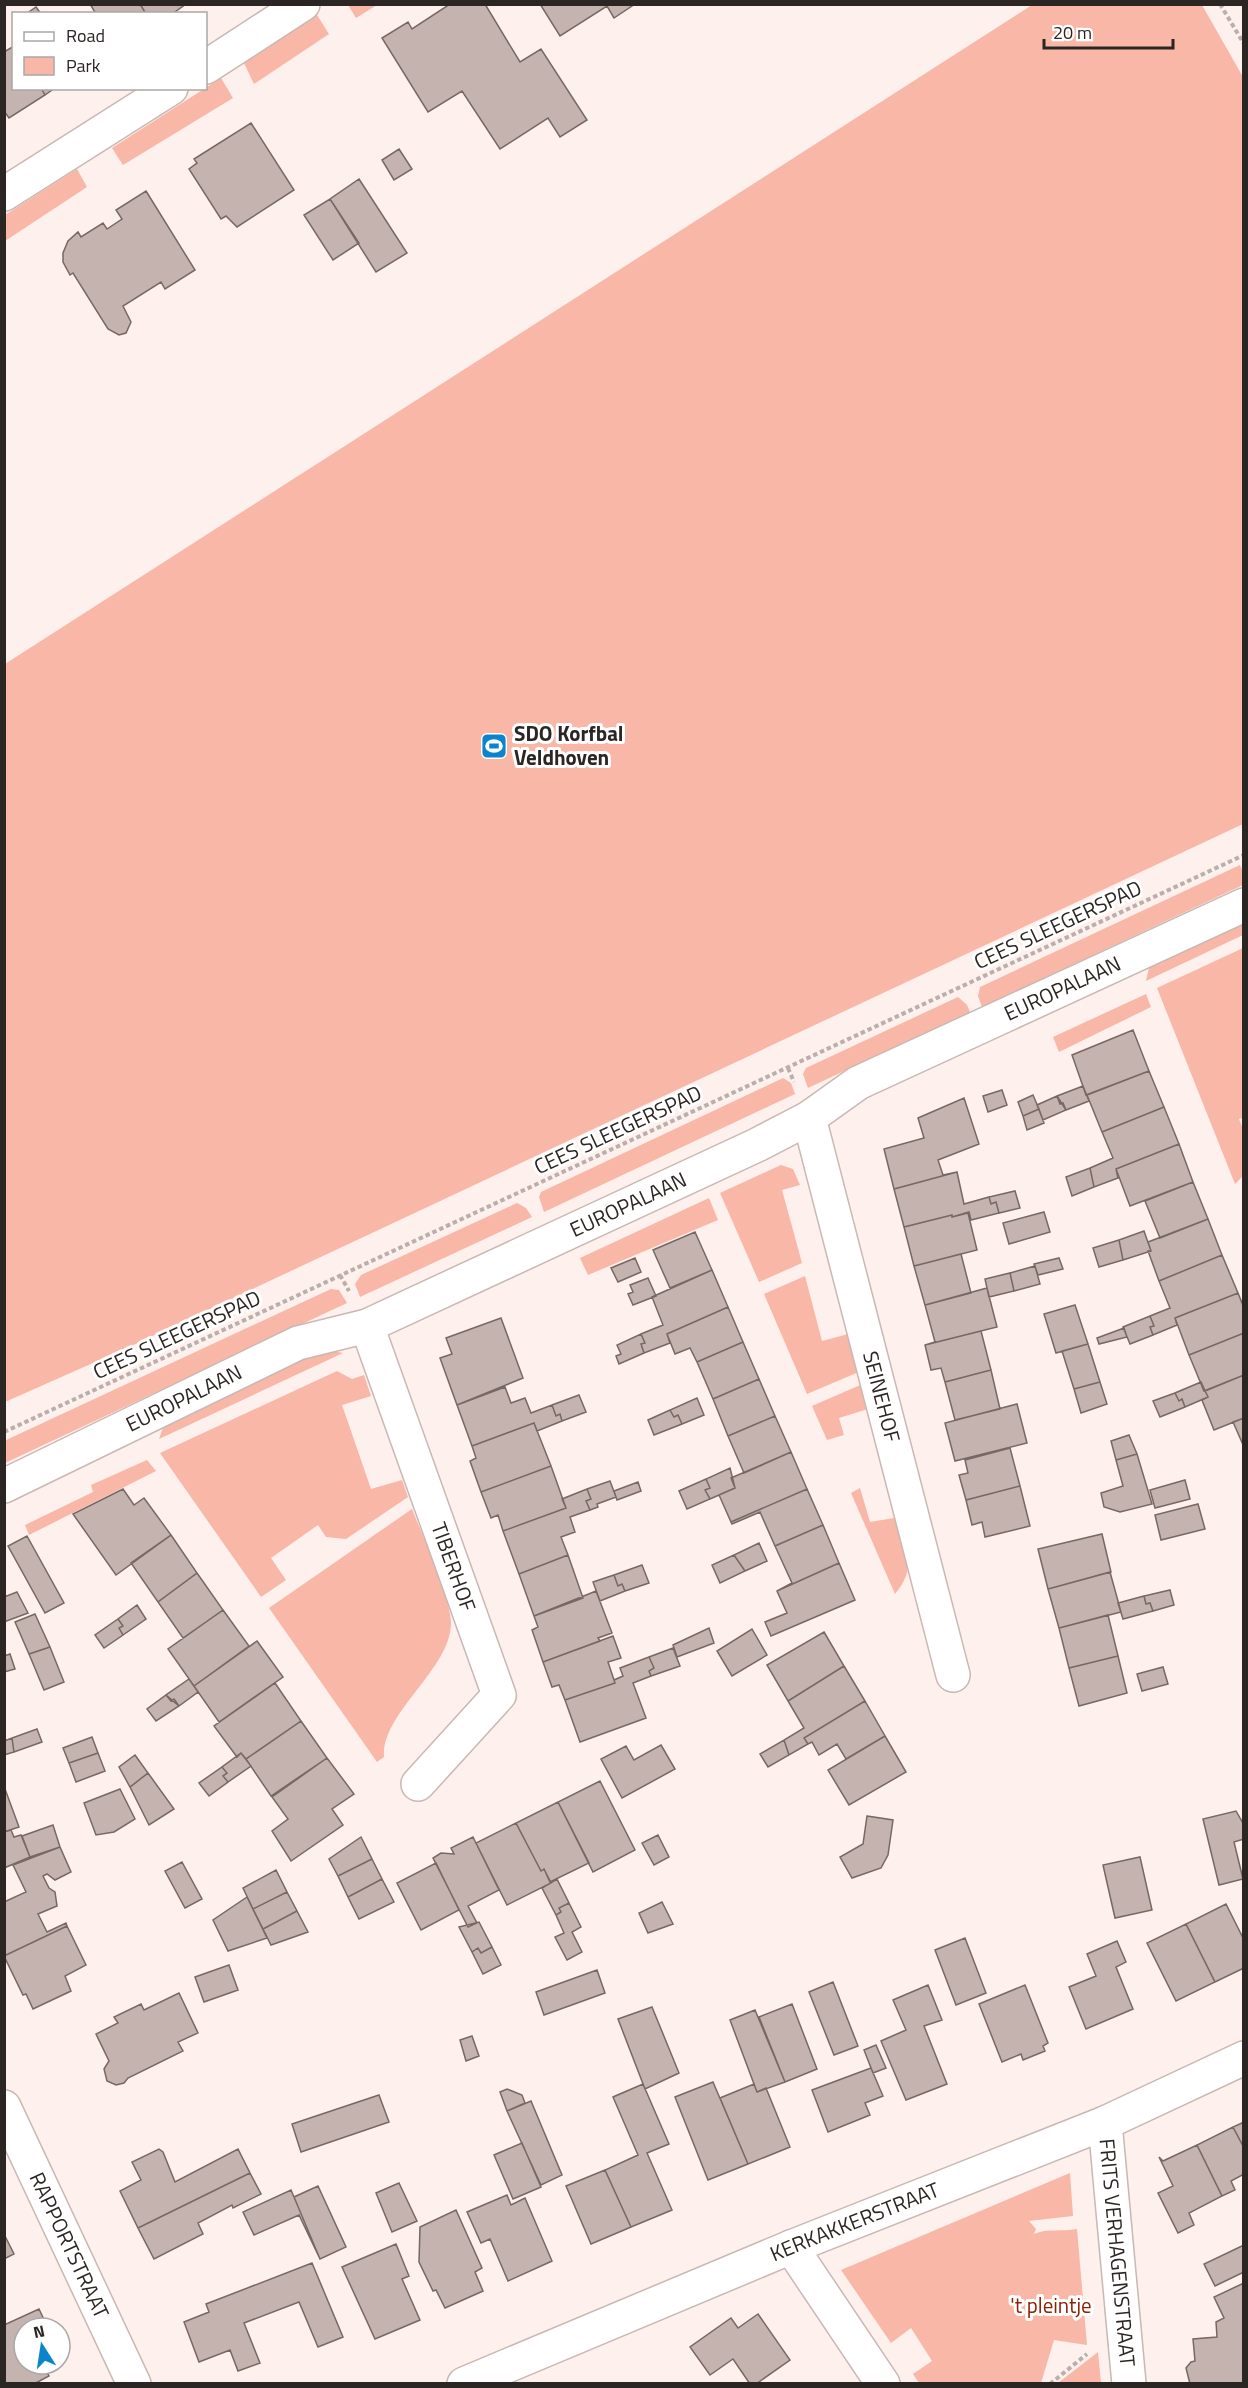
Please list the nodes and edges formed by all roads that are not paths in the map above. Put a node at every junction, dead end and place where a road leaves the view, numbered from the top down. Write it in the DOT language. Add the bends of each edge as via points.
graph roads {
  1 [pos="303,4"];
  2 [pos="207,65"];
  3 [pos="168,90"];
  4 [pos="4,194"];
  5 [pos="1244,905"];
  6 [pos="809,1118"];
  7 [pos="367,1326"];
  8 [pos="4,1486"];
  9 [pos="953,1675"];
  10 [pos="418,1784"];
  11 [pos="1244,2058"];
  12 [pos="4,2107"];
  13 [pos="1105,2123"];
  14 [pos="791,2247"];
  15 [pos="134,2384"];
  16 [pos="464,2384"];
  17 [pos="883,2384"];
  18 [pos="1129,2384"];
  1 -- 2 [label="street"];
  3 -- 4 [label="street"];
  5 -- 6 [label="street, EUROPALAAN" via="858,1083"];
  6 -- 7 [label="street, EUROPALAAN"];
  6 -- 9 [label="street, SEINEHOF"];
  7 -- 8 [label="street, EUROPALAAN" via="298,1342"];
  7 -- 10 [label="street, TIBERHOF" via="499,1695"];
  11 -- 13 [label="street, KERKAKKERSTRAAT"];
  12 -- 15 [label="street, RAPPORTSTRAAT"];
  13 -- 14 [label="street, KERKAKKERSTRAAT"];
  13 -- 18 [label="street, FRITS VERHAGENSTRAAT"];
  14 -- 16 [label="street, KERKAKKERSTRAAT"];
  14 -- 17 [label="street"];
}
